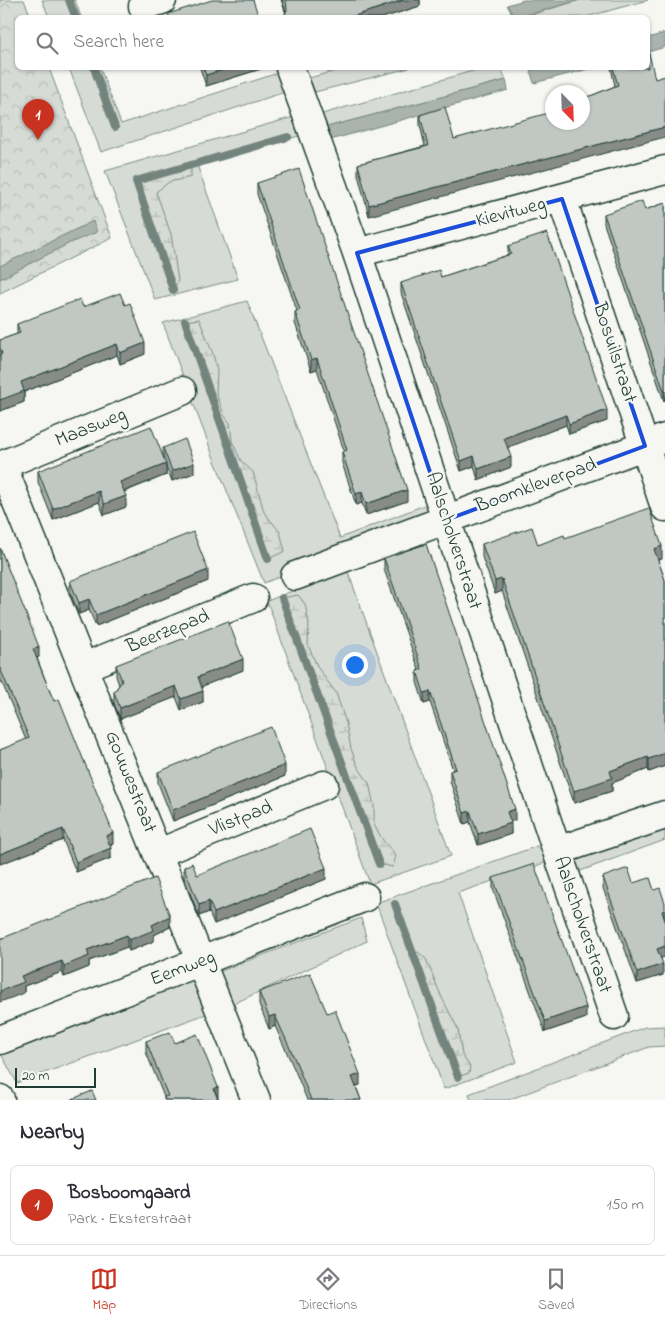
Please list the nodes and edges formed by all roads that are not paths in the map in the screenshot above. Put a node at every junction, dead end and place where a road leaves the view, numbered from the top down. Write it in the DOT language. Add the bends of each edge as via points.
graph roads {
  1 [pos="266,0"];
  2 [pos="271,15"];
  3 [pos="291,70"];
  4 [pos="665,170"];
  5 [pos="562,199"];
  6 [pos="357,254"];
  7 [pos="182,391"];
  8 [pos="655,442"];
  9 [pos="1,465"];
  10 [pos="665,507"];
  11 [pos="446,520"];
  12 [pos="295,576"];
  13 [pos="253,598"];
  14 [pos="84,667"];
  15 [pos="324,785"];
  16 [pos="665,815"];
  17 [pos="556,851"];
  18 [pos="159,853"];
  19 [pos="366,897"];
  20 [pos="202,962"];
  21 [pos="614,1016"];
  22 [pos="0,1040"];
  23 [pos="256,1100"];
  1 -- 2 [label="street"];
  3 -- 6 [label="street, Aalscholverstraat"];
  4 -- 5 [label="street, Kievitweg"];
  5 -- 6 [label="street, Kievitweg"];
  5 -- 8 [label="street, Bosuilstraat"];
  6 -- 11 [label="street, Aalscholverstraat"];
  7 -- 9 [label="street, Maasweg"];
  8 -- 10 [label="street, Bosuilstraat"];
  8 -- 11 [label="street, Boomkleverpad"];
  9 -- 14 [label="street, Gouwestraat"];
  11 -- 12 [label="street, Boomkleverpad"];
  11 -- 17 [label="street, Aalscholverstraat"];
  13 -- 14 [label="street, Beerzepad"];
  14 -- 18 [label="street, Gouwestraat"];
  15 -- 18 [label="street, Vlistpad"];
  16 -- 17 [label="street"];
  17 -- 21 [label="street, Aalscholverstraat"];
  18 -- 20 [label="street, Gouwestraat"];
  19 -- 20 [label="street, Eemweg"];
  20 -- 22 [label="street, Eemweg"];
  20 -- 23 [label="street, Gouwestraat"];
}
